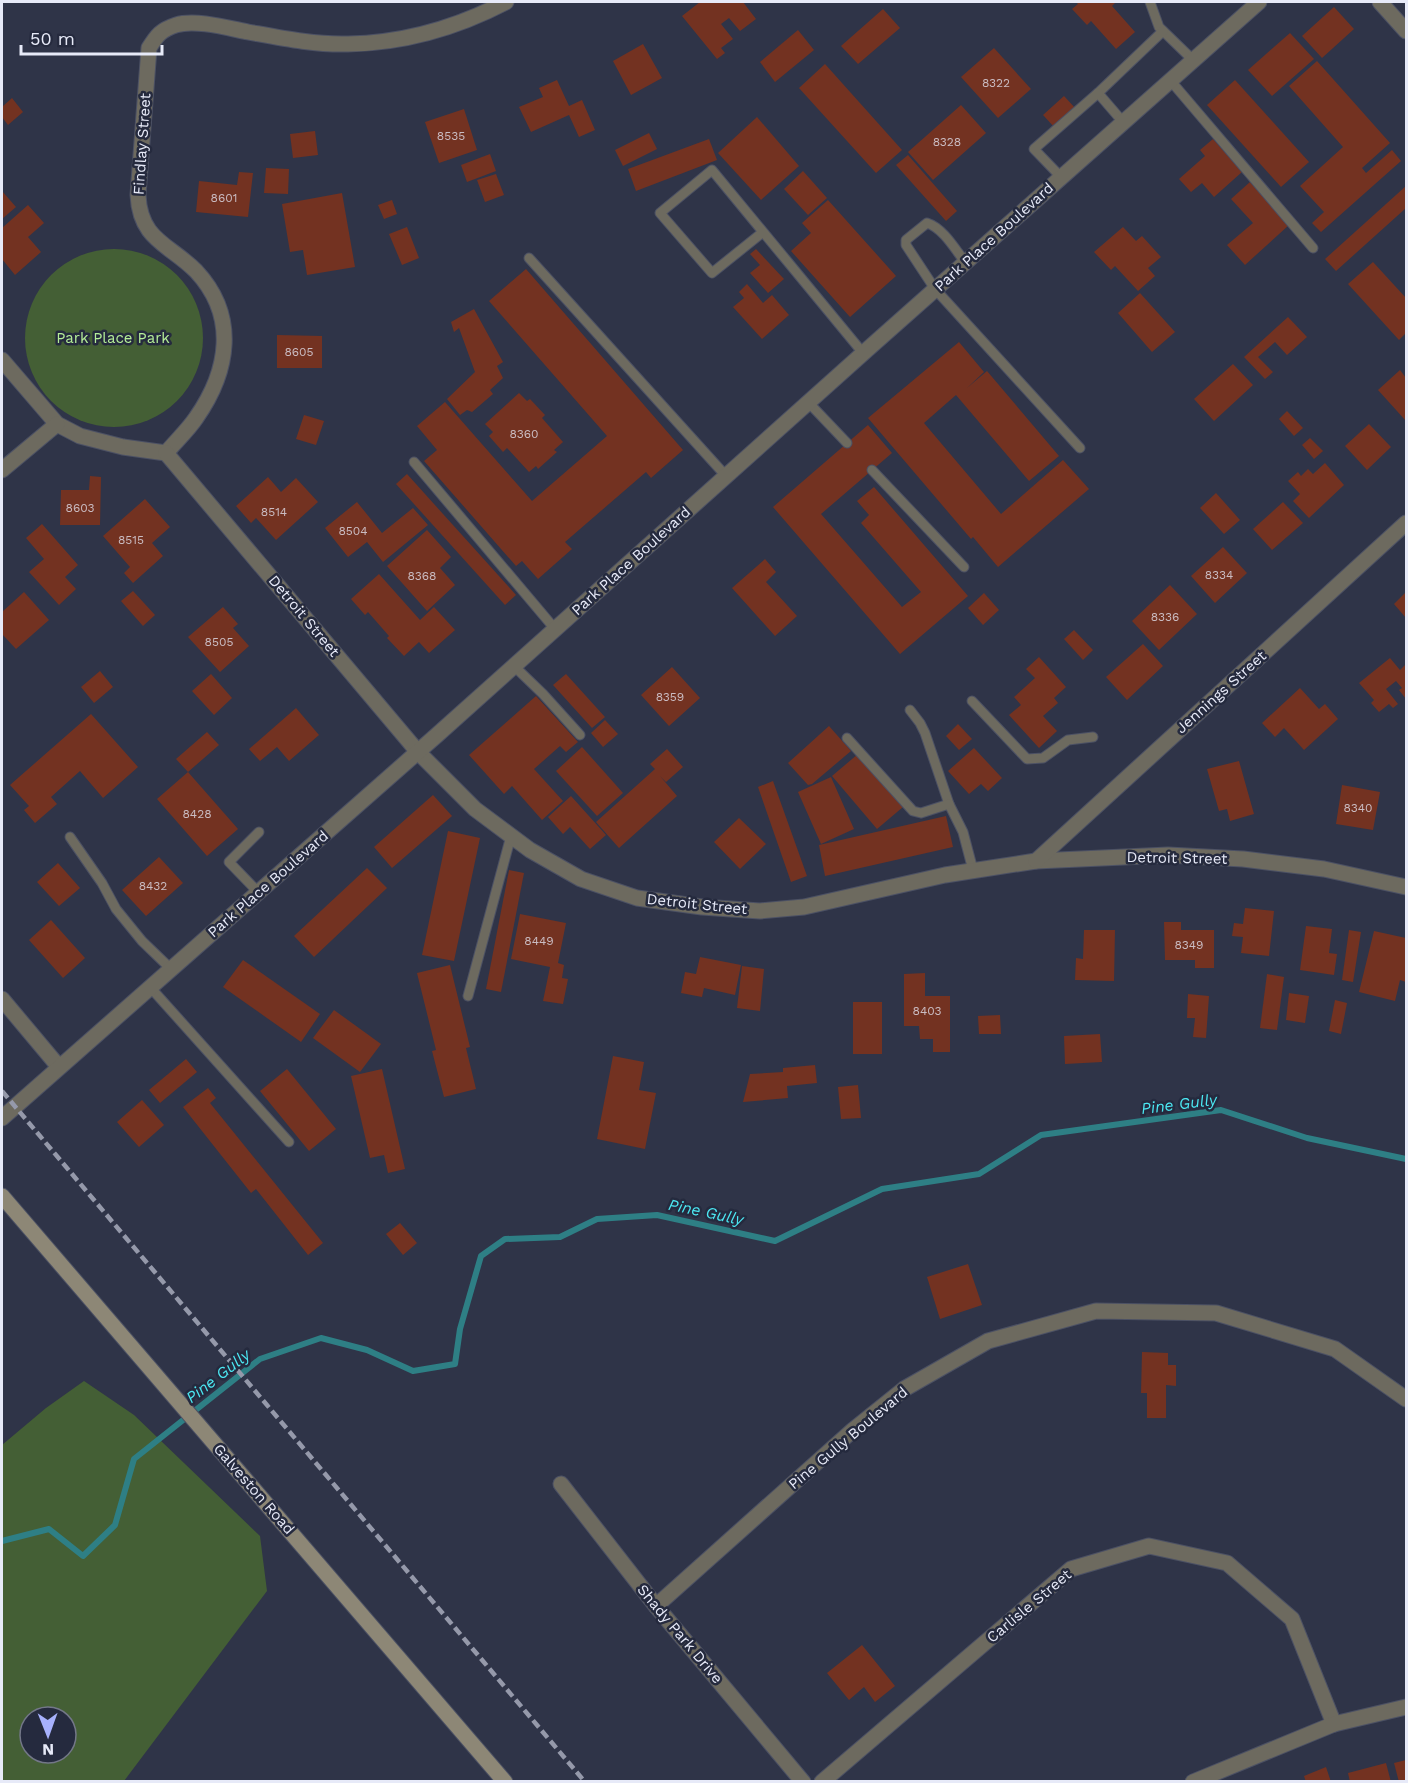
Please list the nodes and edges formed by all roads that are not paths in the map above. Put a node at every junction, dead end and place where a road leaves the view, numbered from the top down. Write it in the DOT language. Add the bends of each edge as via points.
graph roads {
  1 [pos="506,2"];
  2 [pos="1150,2"];
  3 [pos="1259,2"];
  4 [pos="1380,2"];
  5 [pos="1163,31"];
  6 [pos="1407,31"];
  7 [pos="1193,60"];
  8 [pos="1170,80"];
  9 [pos="1098,93"];
  10 [pos="1123,122"];
  11 [pos="1061,177"];
  12 [pos="763,232"];
  13 [pos="1314,248"];
  14 [pos="529,258"];
  15 [pos="965,262"];
  16 [pos="935,289"];
  17 [pos="863,353"];
  18 [pos="2,360"];
  19 [pos="808,402"];
  20 [pos="57,424"];
  21 [pos="847,443"];
  22 [pos="1080,448"];
  23 [pos="166,453"];
  24 [pos="414,462"];
  25 [pos="2,470"];
  26 [pos="872,470"];
  27 [pos="726,476"];
  28 [pos="1407,524"];
  29 [pos="964,567"];
  30 [pos="555,629"];
  31 [pos="514,666"];
  32 [pos="972,701"];
  33 [pos="910,710"];
  34 [pos="580,735"];
  35 [pos="1093,737"];
  36 [pos="847,738"];
  37 [pos="418,752"];
  38 [pos="949,804"];
  39 [pos="259,832"];
  40 [pos="512,836"];
  41 [pos="70,837"];
  42 [pos="1036,861"];
  43 [pos="973,870"];
  44 [pos="1407,887"];
  45 [pos="259,893"];
  46 [pos="171,969"];
  47 [pos="150,987"];
  48 [pos="468,996"];
  49 [pos="2,999"];
  50 [pos="59,1067"];
  51 [pos="2,1118"];
  52 [pos="290,1142"];
  53 [pos="2,1196"];
  54 [pos="1407,1399"];
  55 [pos="561,1484"];
  56 [pos="656,1606"];
  57 [pos="1407,1707"];
  58 [pos="1334,1724"];
  59 [pos="505,1782"];
  60 [pos="803,1782"];
  61 [pos="822,1782"];
  62 [pos="1193,1782"];
  1 -- 23 [label="street, Findlay Street" via="441,29 347,44 289,39 203,24 178,24 159,33 149,48 139,212 149,231 196,272 222,314 226,334 217,382 196,418"];
  2 -- 5 [label="lane"];
  3 -- 7 [label="street, Park Place Boulevard"];
  4 -- 6 [label="street"];
  5 -- 7 [label="lane"];
  5 -- 9 [label="lane"];
  7 -- 8 [label="street, Park Place Boulevard"];
  8 -- 10 [label="street, Park Place Boulevard"];
  8 -- 13 [label="lane"];
  9 -- 10 [label="lane"];
  9 -- 11 [label="lane" via="1034,149"];
  10 -- 11 [label="street, Park Place Boulevard"];
  11 -- 15 [label="street, Park Place Boulevard"];
  12 -- 12 [label="lane" via="712,170 660,213 712,273"];
  12 -- 17 [label="lane"];
  14 -- 27 [label="lane"];
  15 -- 16 [label="street, Park Place Boulevard"];
  15 -- 16 [label="lane" via="931,223 906,240"];
  16 -- 17 [label="street, Park Place Boulevard"];
  16 -- 22 [label="lane"];
  17 -- 19 [label="street, Park Place Boulevard"];
  18 -- 20 [label="street"];
  19 -- 21 [label="lane"];
  19 -- 27 [label="street, Park Place Boulevard"];
  20 -- 23 [label="street" via="80,436"];
  20 -- 25 [label="street"];
  23 -- 37 [label="street, Detroit Street"];
  24 -- 30 [label="lane"];
  26 -- 29 [label="lane"];
  27 -- 30 [label="street, Park Place Boulevard"];
  28 -- 42 [label="street, Jennings Street"];
  30 -- 31 [label="street, Park Place Boulevard"];
  31 -- 34 [label="lane"];
  31 -- 37 [label="street, Park Place Boulevard"];
  32 -- 35 [label="lane" via="1027,759 1043,758 1068,740"];
  33 -- 38 [label="lane" via="925,733"];
  36 -- 38 [label="lane" via="913,811 921,813"];
  37 -- 40 [label="street, Detroit Street" via="475,809"];
  37 -- 45 [label="street, Park Place Boulevard"];
  38 -- 43 [label="lane" via="963,832"];
  39 -- 45 [label="lane" via="228,862"];
  40 -- 43 [label="street, Detroit Street" via="581,879 636,898 702,907 760,911 804,907"];
  40 -- 48 [label="lane"];
  41 -- 46 [label="lane" via="116,909"];
  42 -- 43 [label="street, Detroit Street"];
  42 -- 44 [label="street, Detroit Street" via="1168,855 1232,859 1324,869"];
  45 -- 46 [label="street, Park Place Boulevard"];
  46 -- 47 [label="street, Park Place Boulevard"];
  47 -- 50 [label="street, Park Place Boulevard"];
  47 -- 52 [label="lane"];
  49 -- 50 [label="street"];
  50 -- 51 [label="street, Park Place Boulevard"];
  53 -- 59 [label="main road, Galveston Road"];
  54 -- 56 [label="street, Pine Gully Boulevard" via="1335,1349 1216,1313 1096,1311 988,1341 904,1389"];
  55 -- 56 [label="street, Shady Park Drive"];
  56 -- 60 [label="street, Shady Park Drive"];
  57 -- 58 [label="street"];
  58 -- 61 [label="street, Carlisle Street" via="1292,1619 1227,1563 1149,1546 1071,1569"];
  58 -- 62 [label="street"];
}
